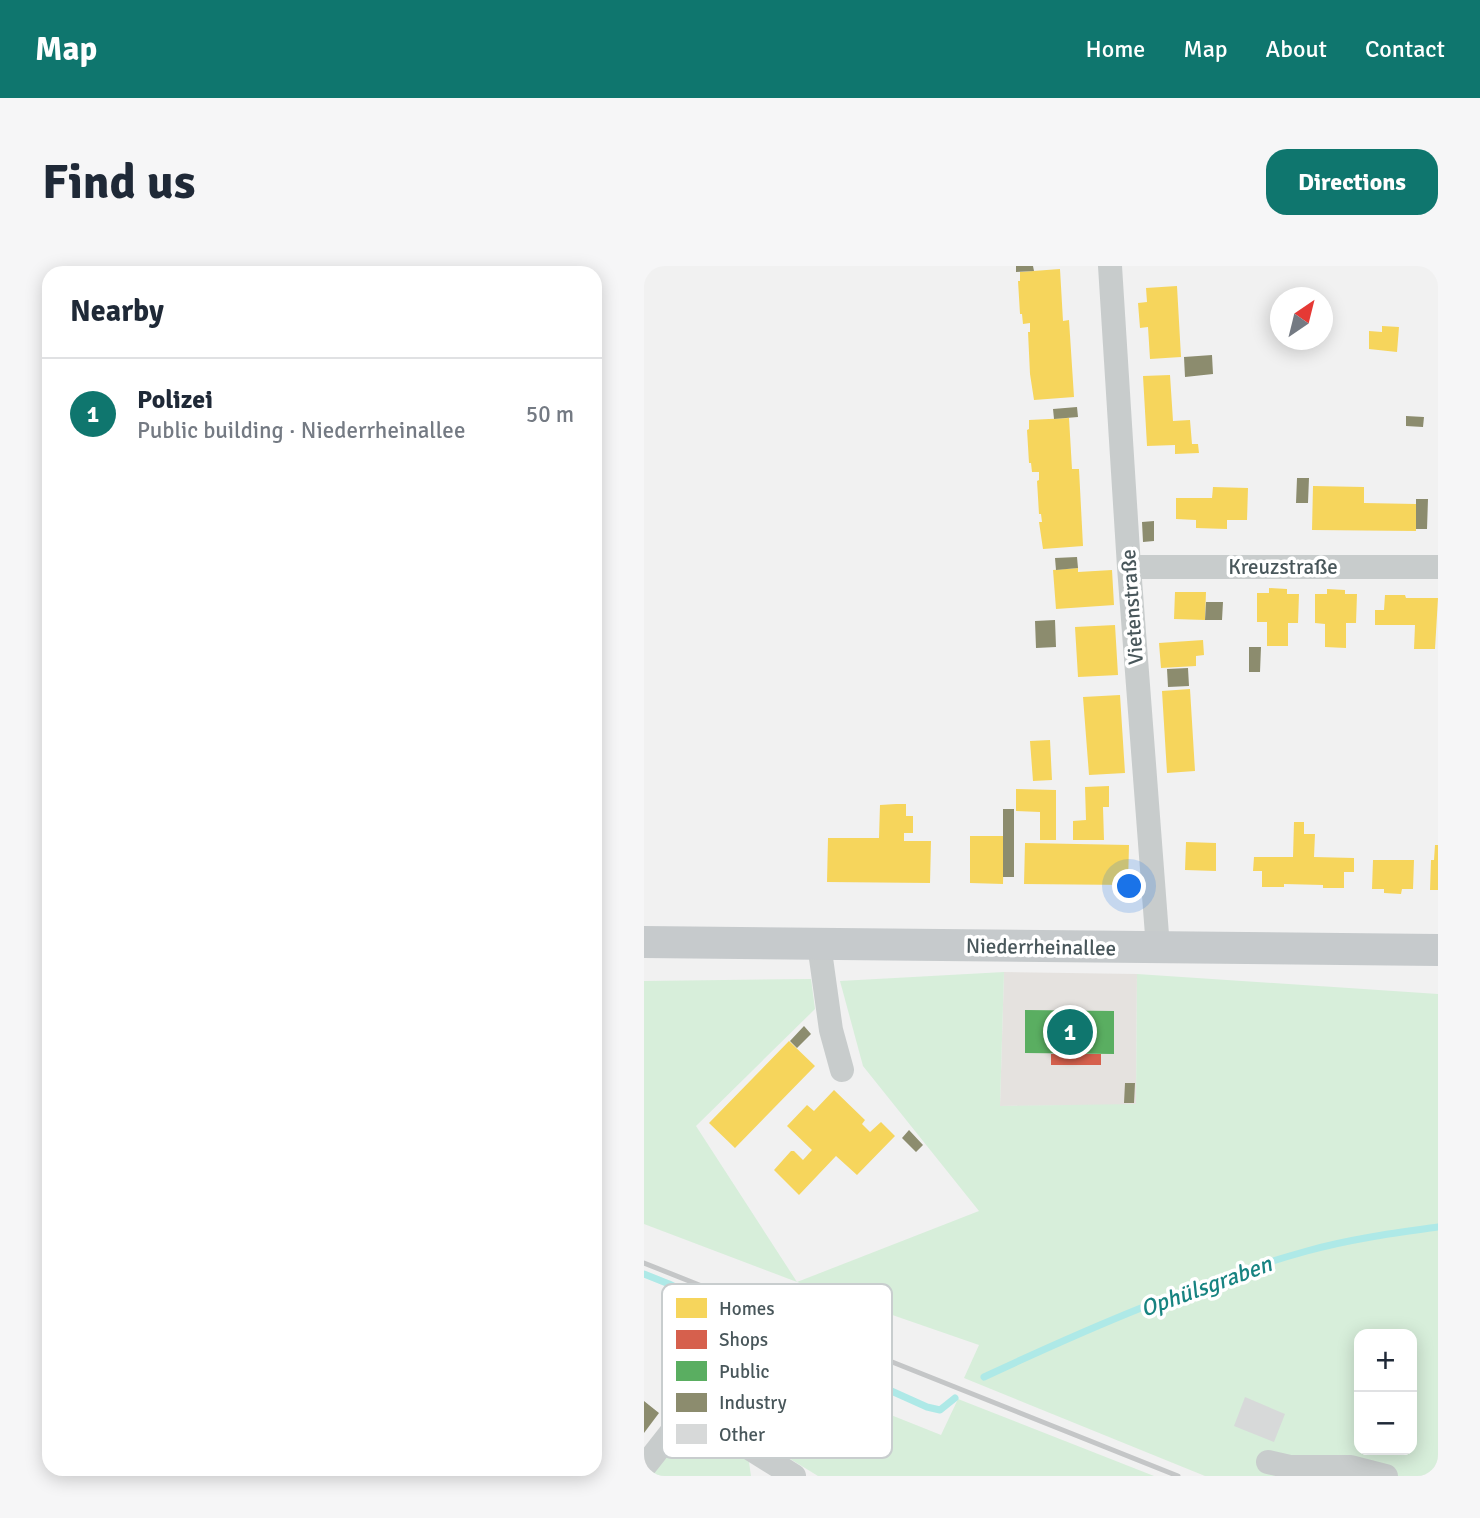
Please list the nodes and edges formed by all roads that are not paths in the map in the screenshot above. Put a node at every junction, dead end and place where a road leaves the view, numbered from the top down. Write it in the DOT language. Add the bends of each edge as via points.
graph roads {
  1 [pos="1110,266"];
  2 [pos="1129,567"];
  3 [pos="1438,567"];
  4 [pos="644,942"];
  5 [pos="818,944"];
  6 [pos="1158,948"];
  7 [pos="1438,950"];
  8 [pos="842,1070"];
  9 [pos="662,1444"];
  10 [pos="766,1458"];
  11 [pos="1268,1462"];
  12 [pos="644,1467"];
  13 [pos="794,1476"];
  14 [pos="1386,1476"];
  1 -- 2 [label="street, Vietenstraße"];
  2 -- 3 [label="street, Kreuzstraße"];
  2 -- 6 [label="street, Vietenstraße"];
  4 -- 5 [label="main road, Niederrheinallee"];
  5 -- 6 [label="main road, Niederrheinallee"];
  5 -- 8 [label="street"];
  6 -- 7 [label="main road, Niederrheinallee"];
  9 -- 12 [label="street"];
  10 -- 13 [label="street"];
  11 -- 14 [label="street" via="1290,1467 1352,1467"];
}
